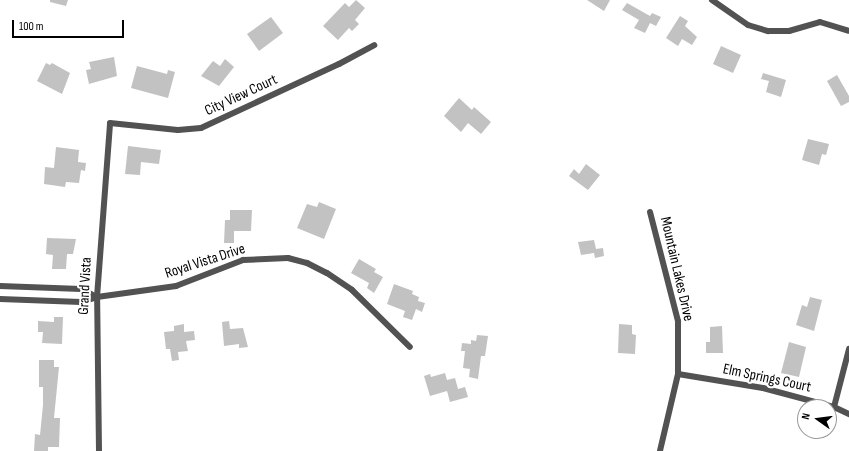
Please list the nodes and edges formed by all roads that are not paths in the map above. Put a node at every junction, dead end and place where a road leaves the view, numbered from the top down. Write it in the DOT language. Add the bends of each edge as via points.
graph roads {
  1 [pos="712,0"];
  2 [pos="849,31"];
  3 [pos="374,45"];
  4 [pos="110,123"];
  5 [pos="650,212"];
  6 [pos="0,286"];
  7 [pos="39,288"];
  8 [pos="97,297"];
  9 [pos="0,299"];
  10 [pos="39,300"];
  11 [pos="410,347"];
  12 [pos="849,349"];
  13 [pos="678,374"];
  14 [pos="804,399"];
  15 [pos="836,399"];
  16 [pos="837,408"];
  17 [pos="849,414"];
  18 [pos="99,451"];
  19 [pos="660,451"];
  1 -- 2 [label="street" via="748,25 768,31 789,31 820,22"];
  3 -- 4 [label="street, City View Court" via="201,128 178,130"];
  4 -- 8 [label="street, Grand Vista"];
  5 -- 13 [label="street, Mountain Lakes Drive" via="678,321"];
  6 -- 7 [label="street"];
  7 -- 8 [label="street" via="81,289"];
  7 -- 10 [label="street"];
  8 -- 10 [label="street, Royal Vista Drive" via="82,302"];
  8 -- 11 [label="street, Royal Vista Drive" via="176,286 243,260 288,258 307,263 352,290"];
  8 -- 18 [label="street, Grand Vista"];
  9 -- 10 [label="street, Royal Vista Drive"];
  12 -- 15 [label="street"];
  13 -- 14 [label="street, Elm Springs Court" via="763,388"];
  13 -- 19 [label="street, Mountain Lakes Drive"];
  16 -- 17 [label="street, Elm Springs Court"];
}
